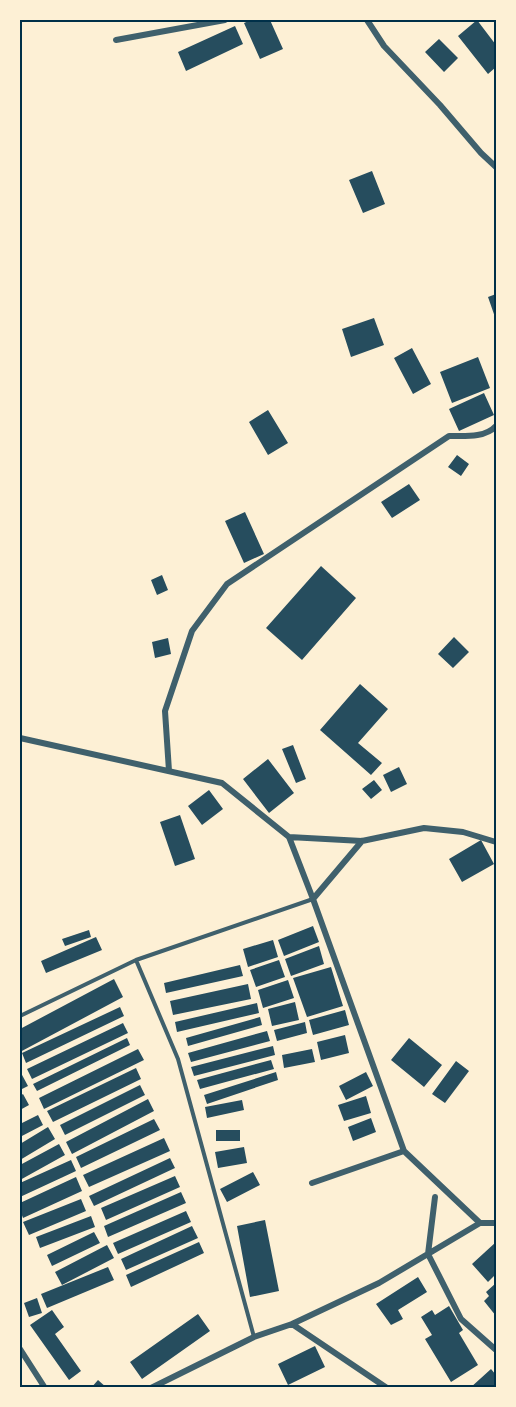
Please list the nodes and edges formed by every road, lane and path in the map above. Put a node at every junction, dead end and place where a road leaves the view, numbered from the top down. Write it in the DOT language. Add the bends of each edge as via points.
graph roads {
  1 [pos="225,20"];
  2 [pos="367,20"];
  3 [pos="116,40"];
  4 [pos="496,167"];
  5 [pos="496,426"];
  6 [pos="20,738"];
  7 [pos="169,771"];
  8 [pos="289,837"];
  9 [pos="362,841"];
  10 [pos="496,842"];
  11 [pos="313,899"];
  12 [pos="136,960"];
  13 [pos="20,1016"];
  14 [pos="404,1151"];
  15 [pos="312,1183"];
  16 [pos="435,1197"];
  17 [pos="480,1223"];
  18 [pos="496,1223"];
  19 [pos="428,1254"];
  20 [pos="292,1324"];
  21 [pos="254,1337"];
  22 [pos="20,1348"];
  23 [pos="496,1350"];
  24 [pos="45,1388"];
  25 [pos="151,1388"];
  26 [pos="387,1388"];
  1 -- 3 [label="street"];
  2 -- 4 [label="street" via="384,46"];
  5 -- 7 [label="street" via="475,436 449,436 227,584 192,631 165,711"];
  6 -- 7 [label="street"];
  7 -- 8 [label="street" via="222,783"];
  8 -- 9 [label="street"];
  8 -- 11 [label="street"];
  9 -- 10 [label="street" via="424,828 463,832"];
  9 -- 11 [label="street"];
  11 -- 12 [label="lane"];
  11 -- 14 [label="street"];
  12 -- 13 [label="lane"];
  12 -- 21 [label="lane" via="178,1059"];
  14 -- 15 [label="street"];
  14 -- 17 [label="street"];
  16 -- 19 [label="street"];
  17 -- 18 [label="street"];
  17 -- 19 [label="street"];
  19 -- 20 [label="street" via="379,1283"];
  19 -- 23 [label="street" via="461,1319"];
  20 -- 21 [label="street"];
  20 -- 26 [label="street"];
  21 -- 25 [label="street"];
  22 -- 24 [label="street"];
}
